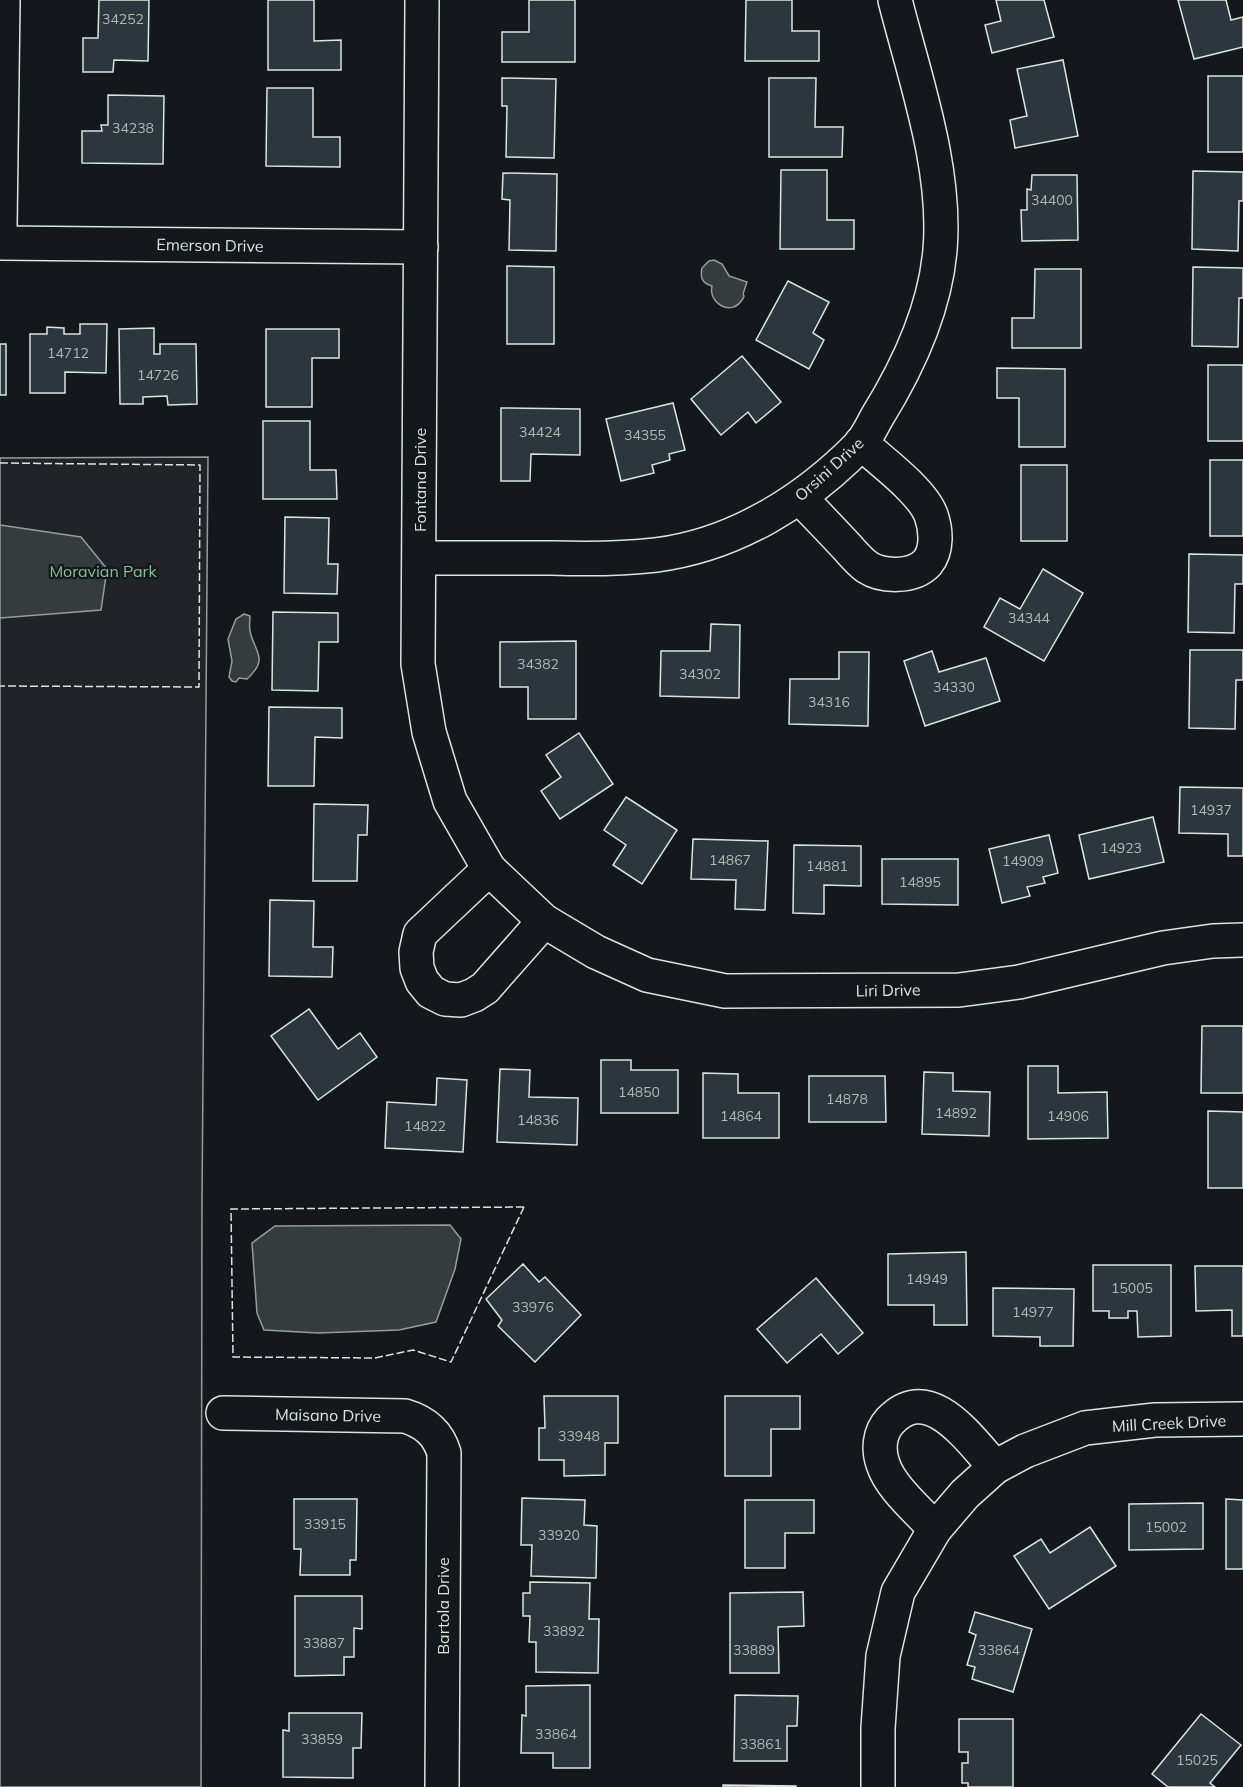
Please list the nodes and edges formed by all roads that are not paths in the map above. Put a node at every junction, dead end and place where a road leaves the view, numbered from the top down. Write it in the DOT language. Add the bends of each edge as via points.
graph roads {
  1 [pos="3,0"];
  2 [pos="422,0"];
  3 [pos="895,0"];
  4 [pos="0,226"];
  5 [pos="0,243"];
  6 [pos="421,247"];
  7 [pos="861,443"];
  8 [pos="800,498"];
  9 [pos="420,558"];
  10 [pos="489,869"];
  11 [pos="544,921"];
  12 [pos="1243,940"];
  13 [pos="223,1413"];
  14 [pos="1243,1419"];
  15 [pos="431,1429"];
  16 [pos="995,1467"];
  17 [pos="935,1529"];
  18 [pos="442,1787"];
  19 [pos="878,1787"];
  1 -- 4 [label="street"];
  2 -- 6 [label="street, Fontana Drive"];
  3 -- 7 [label="street, Orsini Drive" via="929,132 939,191 940,250 931,298 916,340 898,381"];
  5 -- 6 [label="street, Emerson Drive"];
  6 -- 9 [label="street, Fontana Drive"];
  7 -- 8 [label="street, Orsini Drive"];
  7 -- 8 [label="street" via="921,497 931,514 934,549 926,563 897,574 880,573 866,566"];
  8 -- 9 [label="street, Orsini Drive" via="756,524 710,543 657,555 605,559"];
  9 -- 10 [label="street, Fontana Drive" via="418,664 429,732 450,801"];
  10 -- 11 [label="street, Fontana Drive"];
  10 -- 11 [label="street" via="420,934 417,968 431,992 445,999 461,1000 474,995 485,988"];
  11 -- 12 [label="street, Liri Drive" via="596,952 647,975 725,991 959,990 1019,982 1163,948"];
  13 -- 15 [label="street, Maisano Drive" via="405,1416"];
  14 -- 16 [label="street, Mill Creek Drive" via="1155,1420 1085,1428"];
  15 -- 18 [label="street, Bartola Drive" via="444,1453"];
  16 -- 17 [label="street, Mill Creek Drive"];
  16 -- 17 [label="street" via="956,1424 936,1410 910,1407 886,1425 879,1441 883,1465 894,1484"];
  17 -- 19 [label="street, Mill Creek Drive" via="898,1592 883,1656"];
}
